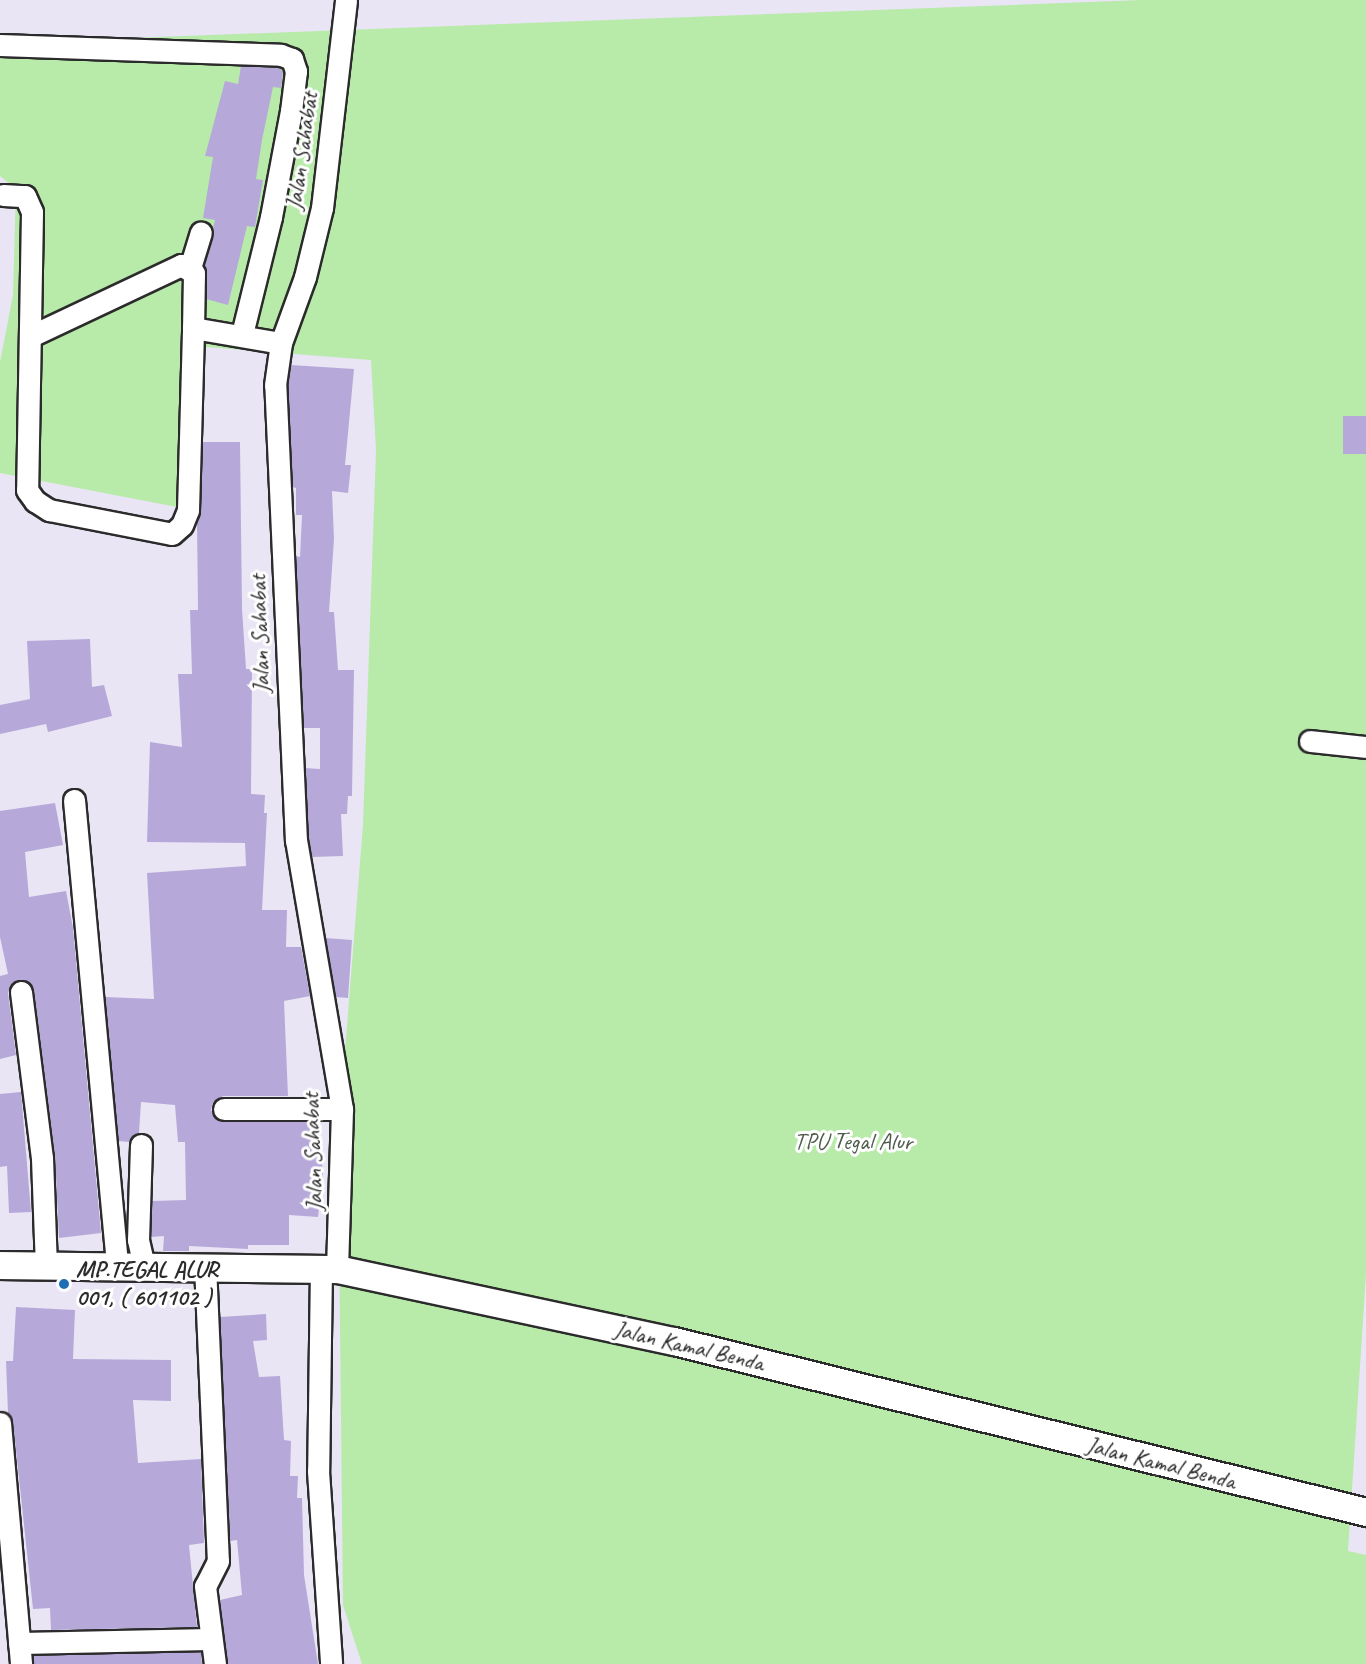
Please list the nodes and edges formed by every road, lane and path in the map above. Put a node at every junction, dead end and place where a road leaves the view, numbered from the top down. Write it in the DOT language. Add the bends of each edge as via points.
graph roads {
  1 [pos="346,0"];
  2 [pos="0,45"];
  3 [pos="3,195"];
  4 [pos="201,233"];
  5 [pos="190,268"];
  6 [pos="193,328"];
  7 [pos="242,334"];
  8 [pos="33,335"];
  9 [pos="281,343"];
  10 [pos="1310,741"];
  11 [pos="1366,747"];
  12 [pos="74,800"];
  13 [pos="21,992"];
  14 [pos="224,1109"];
  15 [pos="342,1109"];
  16 [pos="141,1146"];
  17 [pos="0,1265"];
  18 [pos="46,1266"];
  19 [pos="130,1267"];
  20 [pos="326,1272"];
  21 [pos="206,1280"];
  22 [pos="0,1423"];
  23 [pos="1366,1512"];
  24 [pos="12,1630"];
  25 [pos="211,1639"];
  26 [pos="21,1664"];
  27 [pos="215,1664"];
  28 [pos="331,1664"];
  1 -- 9 [label="street, Jalan Sahabat" via="322,208 305,277"];
  2 -- 7 [label="street" via="281,55 292,59 296,70 291,111 271,217"];
  3 -- 8 [label="street" via="25,196 32,213"];
  4 -- 5 [label="street"];
  5 -- 6 [label="street" via="194,273"];
  5 -- 8 [label="street" via="177,266"];
  6 -- 7 [label="street"];
  6 -- 8 [label="street" via="188,510 182,525 172,534 49,510 27,490"];
  7 -- 9 [label="street"];
  9 -- 15 [label="street, Jalan Sahabat" via="275,386 296,841"];
  10 -- 11 [label="street"];
  12 -- 19 [label="street"];
  13 -- 18 [label="street" via="42,1158"];
  14 -- 15 [label="street"];
  15 -- 20 [label="street, Jalan Sahabat"];
  16 -- 19 [label="street" via="138,1240"];
  17 -- 18 [label="main road, Jalan Kamal Benda"];
  18 -- 19 [label="main road, Jalan Kamal Benda"];
  19 -- 21 [label="main road, Jalan Kamal Benda"];
  20 -- 21 [label="main road, Jalan Kamal Benda"];
  20 -- 23 [label="main road, Jalan Kamal Benda" via="674,1341"];
  20 -- 28 [label="street, Jalan Sahabat" via="320,1304 318,1471"];
  21 -- 25 [label="street" via="218,1561 205,1586"];
  22 -- 24 [label="street"];
  24 -- 25 [label="street"];
  24 -- 26 [label="street"];
  25 -- 27 [label="street"];
}
